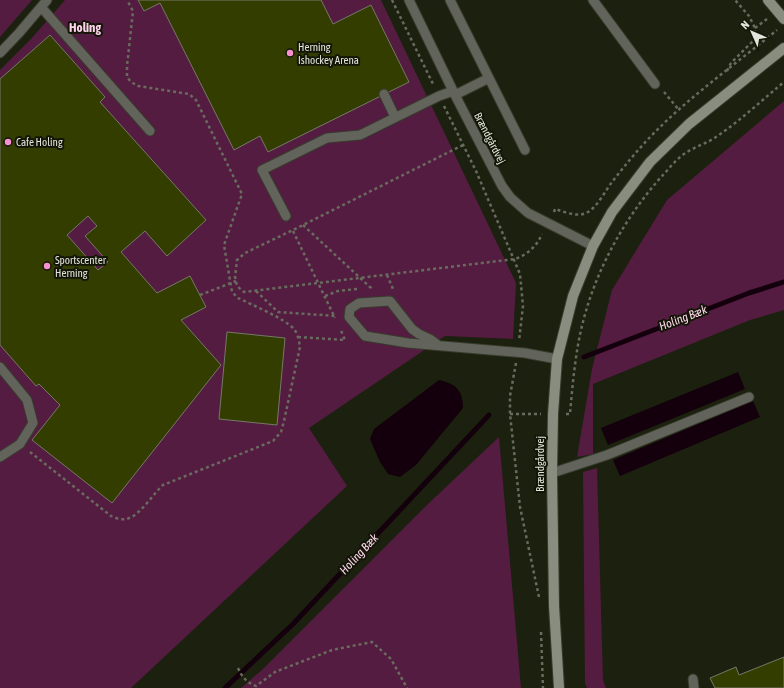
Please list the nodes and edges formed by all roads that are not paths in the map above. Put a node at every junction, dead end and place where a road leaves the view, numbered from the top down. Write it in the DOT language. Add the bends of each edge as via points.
graph roads {
  1 [pos="409,0"];
  2 [pos="450,0"];
  3 [pos="593,0"];
  4 [pos="768,0"];
  5 [pos="44,4"];
  6 [pos="784,19"];
  7 [pos="784,48"];
  8 [pos="0,53"];
  9 [pos="489,78"];
  10 [pos="655,84"];
  11 [pos="454,93"];
  12 [pos="384,94"];
  13 [pos="396,117"];
  14 [pos="150,131"];
  15 [pos="525,150"];
  16 [pos="286,216"];
  17 [pos="593,246"];
  18 [pos="438,345"];
  19 [pos="557,359"];
  20 [pos="0,367"];
  21 [pos="749,397"];
  22 [pos="0,457"];
  23 [pos="552,473"];
  24 [pos="559,688"];
  1 -- 11 [label="lane, Brændgårdvej"];
  2 -- 9 [label="lane"];
  3 -- 10 [label="lane"];
  4 -- 6 [label="street"];
  5 -- 8 [label="lane"];
  5 -- 14 [label="lane"];
  7 -- 17 [label="street, Brændgårdvej" via="689,124 650,162 612,212"];
  9 -- 11 [label="lane"];
  9 -- 15 [label="lane"];
  11 -- 13 [label="lane" via="439,96"];
  11 -- 17 [label="lane, Brændgårdvej" via="510,197 528,213"];
  12 -- 13 [label="lane"];
  13 -- 16 [label="lane" via="360,134 328,138 262,170"];
  17 -- 19 [label="street, Brændgårdvej" via="573,296"];
  18 -- 18 [label="lane" via="412,329 390,301 359,303 350,309 349,317 365,336"];
  18 -- 19 [label="lane" via="518,352"];
  19 -- 23 [label="street, Brændgårdvej"];
  20 -- 22 [label="lane" via="27,400 33,423 20,444"];
  21 -- 23 [label="lane" via="607,455"];
  23 -- 24 [label="street, Brændgårdvej" via="554,606"];
}
